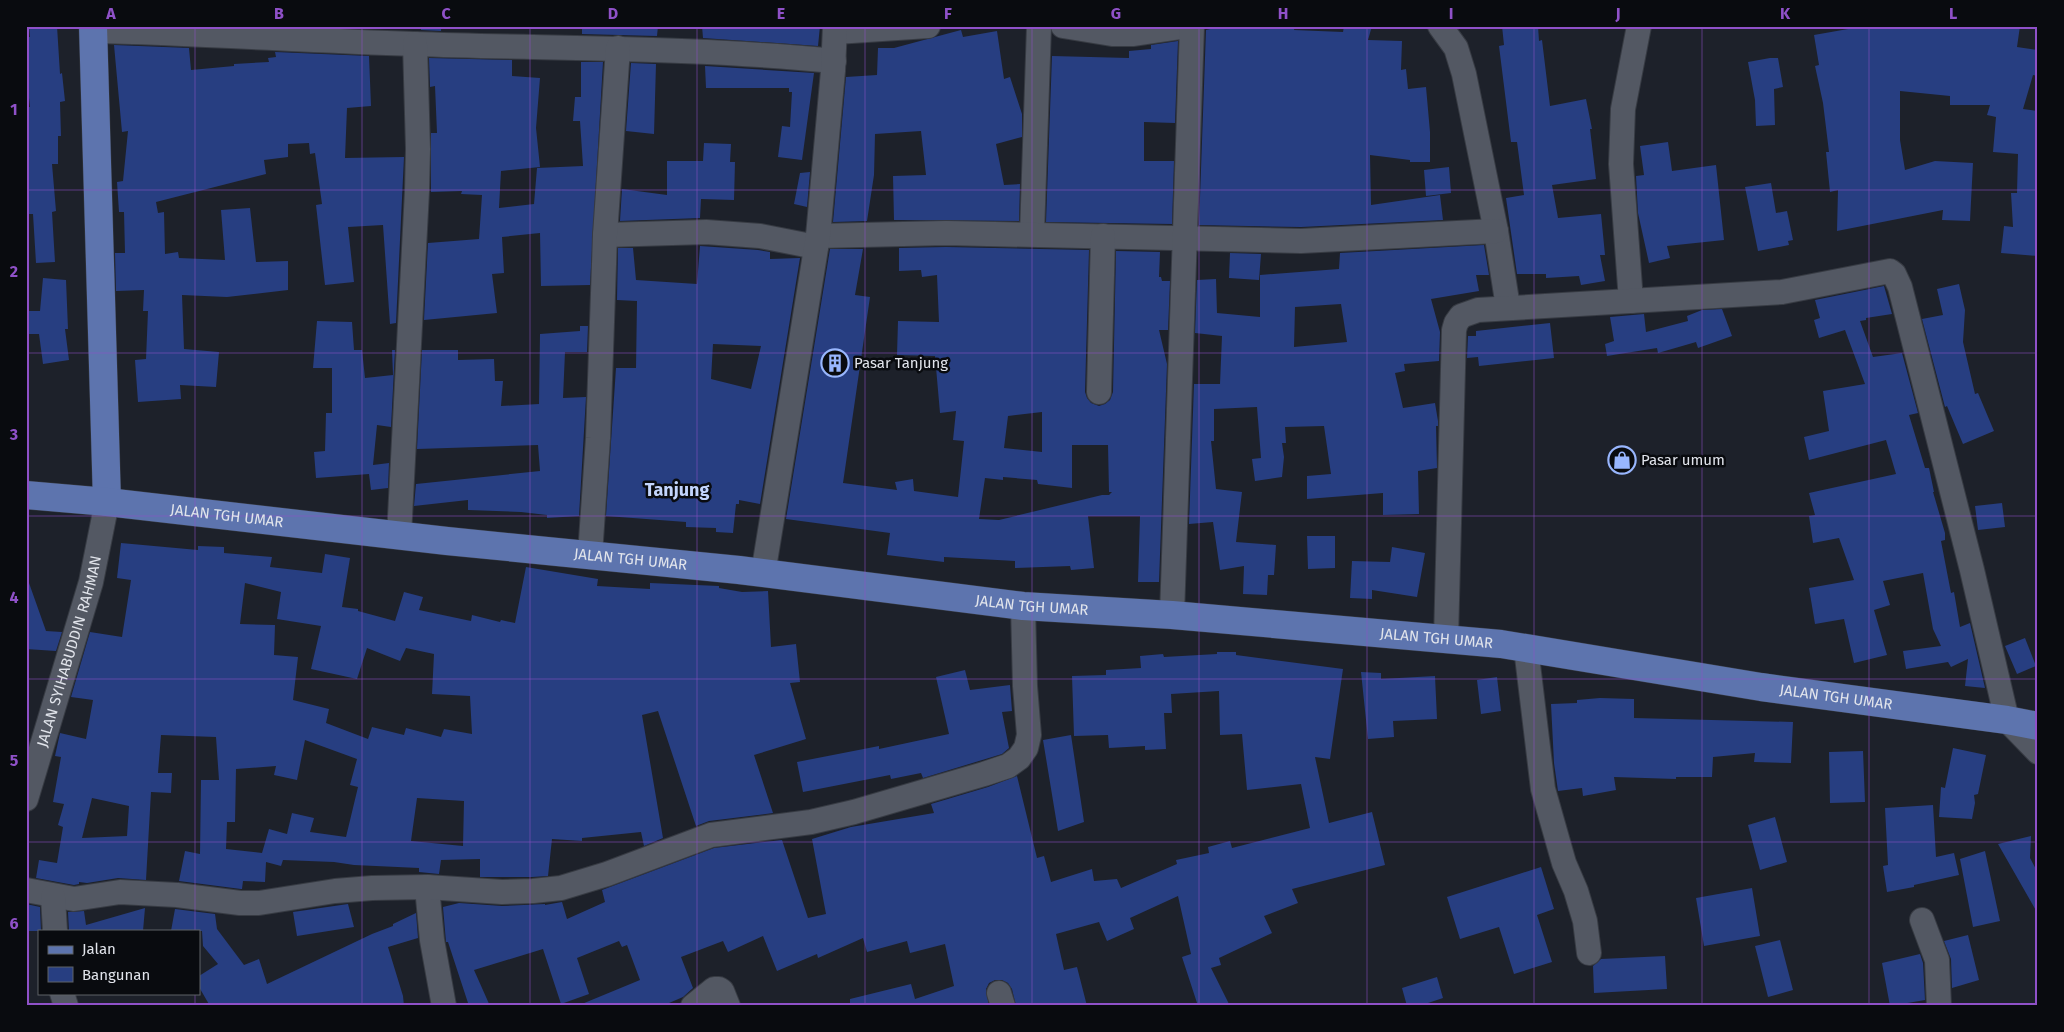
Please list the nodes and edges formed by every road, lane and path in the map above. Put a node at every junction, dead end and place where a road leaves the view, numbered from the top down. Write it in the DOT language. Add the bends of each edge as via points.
graph roads {
  1 [pos="928,26"];
  2 [pos="1039,26"];
  3 [pos="1063,26"];
  4 [pos="1190,26"];
  5 [pos="1440,26"];
  6 [pos="1639,26"];
  7 [pos="93,28"];
  8 [pos="836,29"];
  9 [pos="415,44"];
  10 [pos="618,48"];
  11 [pos="834,61"];
  12 [pos="1496,231"];
  13 [pos="1032,234"];
  14 [pos="605,235"];
  15 [pos="1103,236"];
  16 [pos="1185,238"];
  17 [pos="817,242"];
  18 [pos="1631,301"];
  19 [pos="1508,308"];
  20 [pos="1099,392"];
  21 [pos="26,495"];
  22 [pos="107,502"];
  23 [pos="399,536"];
  24 [pos="590,555"];
  25 [pos="763,574"];
  26 [pos="1022,606"];
  27 [pos="1172,615"];
  28 [pos="1446,639"];
  29 [pos="1526,648"];
  30 [pos="2007,720"];
  31 [pos="2038,726"];
  32 [pos="2038,752"];
  33 [pos="26,799"];
  34 [pos="427,887"];
  35 [pos="26,890"];
  36 [pos="53,897"];
  37 [pos="1922,920"];
  38 [pos="55,930"];
  39 [pos="1589,953"];
  40 [pos="62,994"];
  41 [pos="66,1006"];
  42 [pos="444,1006"];
  43 [pos="693,1006"];
  44 [pos="728,1006"];
  45 [pos="1939,1006"];
  1 -- 8 [label="street"];
  2 -- 13 [label="street"];
  3 -- 4 [label="street" via="1112,34"];
  4 -- 16 [label="street"];
  5 -- 12 [label="street" via="1456,48 1464,74"];
  6 -- 18 [label="street" via="1623,109 1621,164"];
  7 -- 9 [label="street"];
  7 -- 22 [label="main road"];
  8 -- 11 [label="street"];
  9 -- 10 [label="street"];
  9 -- 23 [label="street" via="417,191"];
  10 -- 11 [label="street"];
  10 -- 14 [label="street"];
  11 -- 17 [label="street"];
  12 -- 16 [label="street" via="1301,241"];
  12 -- 19 [label="street"];
  13 -- 15 [label="street"];
  13 -- 17 [label="street" via="946,233"];
  14 -- 17 [label="street" via="706,232"];
  14 -- 24 [label="street" via="598,438"];
  15 -- 16 [label="street"];
  15 -- 20 [label="street"];
  16 -- 27 [label="street"];
  17 -- 25 [label="street"];
  18 -- 19 [label="street"];
  18 -- 30 [label="street" via="1782,292 1886,271 1894,274 1967,551"];
  19 -- 28 [label="street" via="1468,312 1461,316 1454,330"];
  21 -- 22 [label="main road, JALAN TGH UMAR"];
  22 -- 23 [label="main road, JALAN TGH UMAR"];
  22 -- 33 [label="street, JALAN SYIHABUDDIN RAHMAN" via="91,582"];
  23 -- 24 [label="main road, JALAN TGH UMAR"];
  24 -- 25 [label="main road, JALAN TGH UMAR"];
  25 -- 26 [label="main road, JALAN TGH UMAR"];
  26 -- 27 [label="main road, JALAN TGH UMAR"];
  26 -- 34 [label="street" via="1029,735 1026,748 1008,766 954,784 811,822 711,835 561,888 502,892"];
  27 -- 28 [label="main road, JALAN TGH UMAR"];
  28 -- 29 [label="main road, JALAN TGH UMAR"];
  29 -- 30 [label="main road, JALAN TGH UMAR" via="1761,687"];
  29 -- 39 [label="street" via="1543,789 1585,921"];
  30 -- 31 [label="main road, JALAN TGH UMAR"];
  30 -- 32 [label="street"];
  34 -- 36 [label="street" via="335,891 260,903 129,892 74,899"];
  34 -- 42 [label="street" via="432,940"];
  35 -- 36 [label="street"];
  36 -- 38 [label="street"];
  37 -- 45 [label="street" via="1937,960"];
  40 -- 41 [label="street"];
  43 -- 44 [label="street" via="714,989 719,989"];
}
